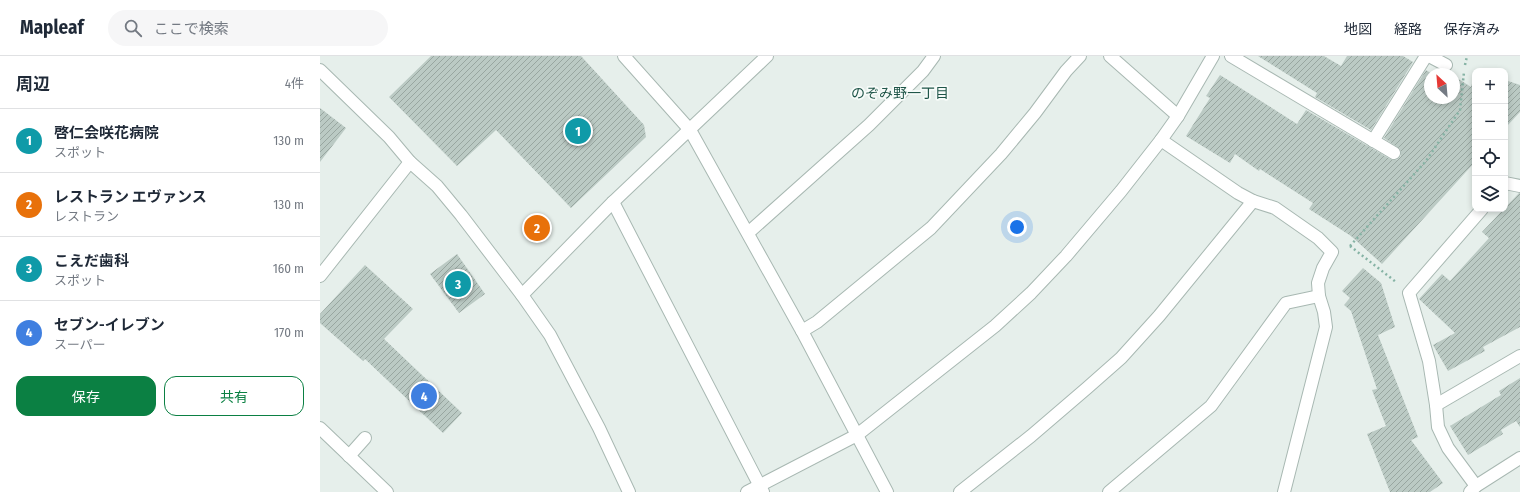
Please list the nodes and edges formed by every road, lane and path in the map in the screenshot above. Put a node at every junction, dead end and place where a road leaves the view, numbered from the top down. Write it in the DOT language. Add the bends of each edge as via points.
graph roads {
  1 [pos="624,56"];
  2 [pos="767,56"];
  3 [pos="934,56"];
  4 [pos="1080,56"];
  5 [pos="1110,56"];
  6 [pos="1213,56"];
  7 [pos="1231,56"];
  8 [pos="1427,56"];
  9 [pos="1467,56"];
  10 [pos="1446,65"];
  11 [pos="320,70"];
  12 [pos="1178,116"];
  13 [pos="690,130"];
  14 [pos="1161,140"];
  15 [pos="1373,141"];
  16 [pos="1394,153"];
  17 [pos="410,162"];
  18 [pos="1508,184"];
  19 [pos="1520,186"];
  20 [pos="1253,201"];
  21 [pos="613,202"];
  22 [pos="1479,212"];
  23 [pos="748,233"];
  24 [pos="1350,246"];
  25 [pos="1332,252"];
  26 [pos="320,276"];
  27 [pos="1409,292"];
  28 [pos="522,295"];
  29 [pos="1319,296"];
  30 [pos="802,331"];
  31 [pos="1520,356"];
  32 [pos="1436,404"];
  33 [pos="320,428"];
  34 [pos="857,435"];
  35 [pos="365,438"];
  36 [pos="349,456"];
  37 [pos="1520,458"];
  38 [pos="761,489"];
  39 [pos="1473,489"];
  40 [pos="387,492"];
  41 [pos="629,492"];
  42 [pos="748,492"];
  43 [pos="888,492"];
  44 [pos="960,492"];
  45 [pos="1108,492"];
  46 [pos="1284,492"];
  1 -- 13 [label="street"];
  2 -- 13 [label="street"];
  3 -- 23 [label="street" via="923,71 869,125"];
  4 -- 30 [label="street" via="1001,154 931,228 817,322"];
  5 -- 12 [label="street"];
  6 -- 12 [label="street"];
  7 -- 15 [label="street"];
  8 -- 10 [label="street"];
  8 -- 15 [label="street"];
  9 -- 24 [label="path" via="1460,110 1426,161"];
  11 -- 17 [label="street"];
  12 -- 14 [label="street"];
  13 -- 21 [label="street"];
  13 -- 23 [label="street"];
  14 -- 20 [label="street"];
  14 -- 34 [label="street" via="1122,191 1031,293 995,326"];
  15 -- 16 [label="street"];
  17 -- 26 [label="street"];
  17 -- 28 [label="street" via="437,186"];
  18 -- 19 [label="street"];
  20 -- 25 [label="street" via="1275,208 1318,238"];
  20 -- 44 [label="street" via="1159,316 1121,358"];
  21 -- 28 [label="street"];
  21 -- 38 [label="street"];
  22 -- 27 [label="street"];
  23 -- 30 [label="street"];
  24 -- 25 [label="path"];
  24 -- 27 [label="path"];
  25 -- 29 [label="street" via="1318,284"];
  27 -- 32 [label="street" via="1429,361"];
  28 -- 41 [label="street" via="550,335"];
  29 -- 45 [label="street" via="1286,303 1211,406"];
  29 -- 46 [label="street" via="1326,327"];
  30 -- 34 [label="street"];
  31 -- 32 [label="street"];
  32 -- 39 [label="street" via="1438,427"];
  33 -- 36 [label="street"];
  34 -- 38 [label="street"];
  34 -- 43 [label="street"];
  35 -- 36 [label="street"];
  36 -- 40 [label="street"];
  37 -- 39 [label="street"];
  38 -- 42 [label="street"];
}
